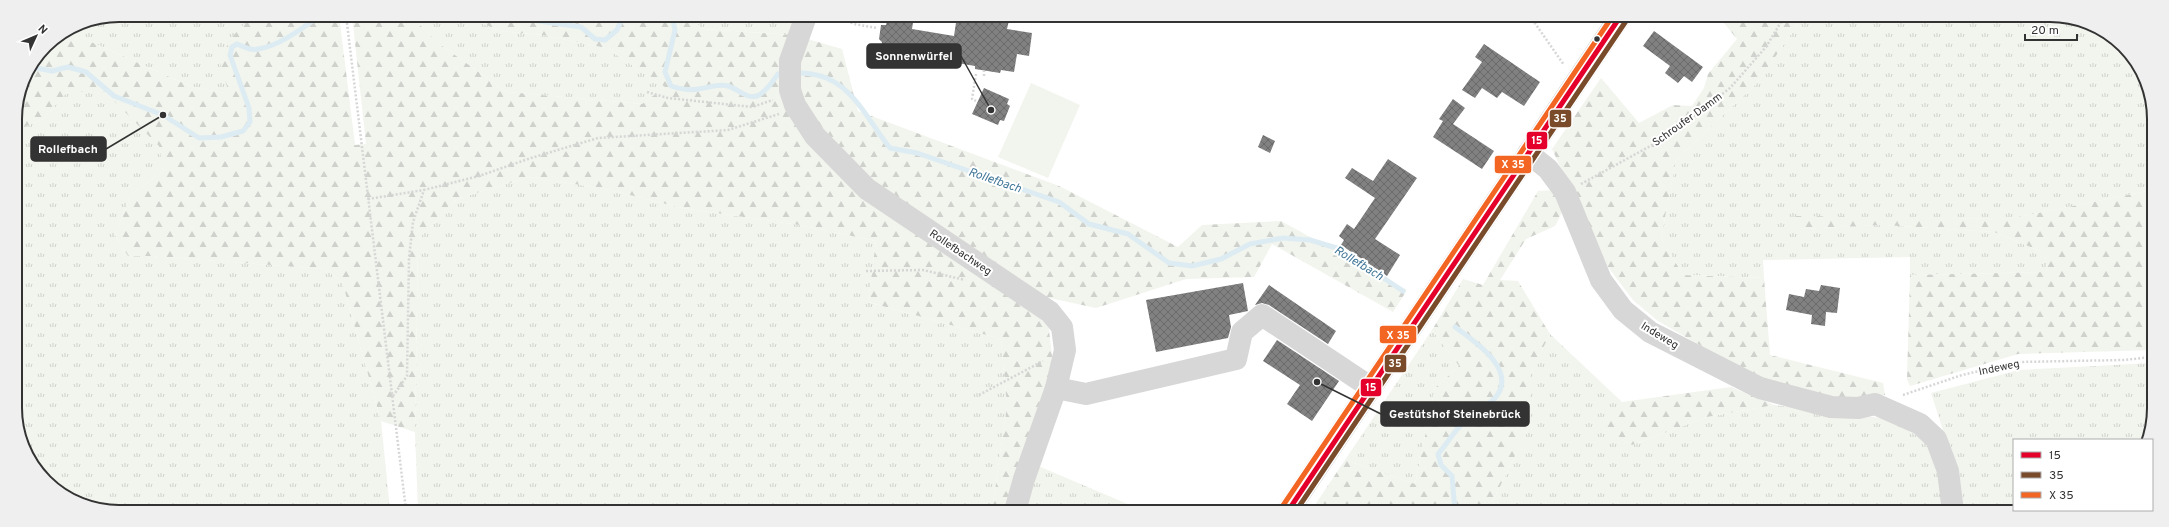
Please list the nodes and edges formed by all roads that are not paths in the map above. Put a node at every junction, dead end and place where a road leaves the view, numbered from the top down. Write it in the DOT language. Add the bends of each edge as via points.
graph roads {
  1 [pos="804,22"];
  2 [pos="1616,22"];
  3 [pos="1528,153"];
  4 [pos="1370,387"];
  5 [pos="1056,388"];
  6 [pos="1017,505"];
  7 [pos="1292,505"];
  8 [pos="1952,505"];
  1 -- 5 [label="street, Rollefbachweg" via="790,61 792,96 815,136 867,189 1050,312 1062,327 1065,350"];
  2 -- 3 [label="main road"];
  3 -- 4 [label="main road"];
  3 -- 8 [label="street, Indeweg" via="1548,169 1565,192 1601,280 1623,310 1650,332 1760,388 1831,407 1858,408 1874,404 1920,424 1936,439 1948,471"];
  4 -- 5 [label="street" via="1262,315 1242,332 1236,359 1086,394"];
  4 -- 7 [label="main road"];
  5 -- 6 [label="street, Rollefbachweg"];
}
